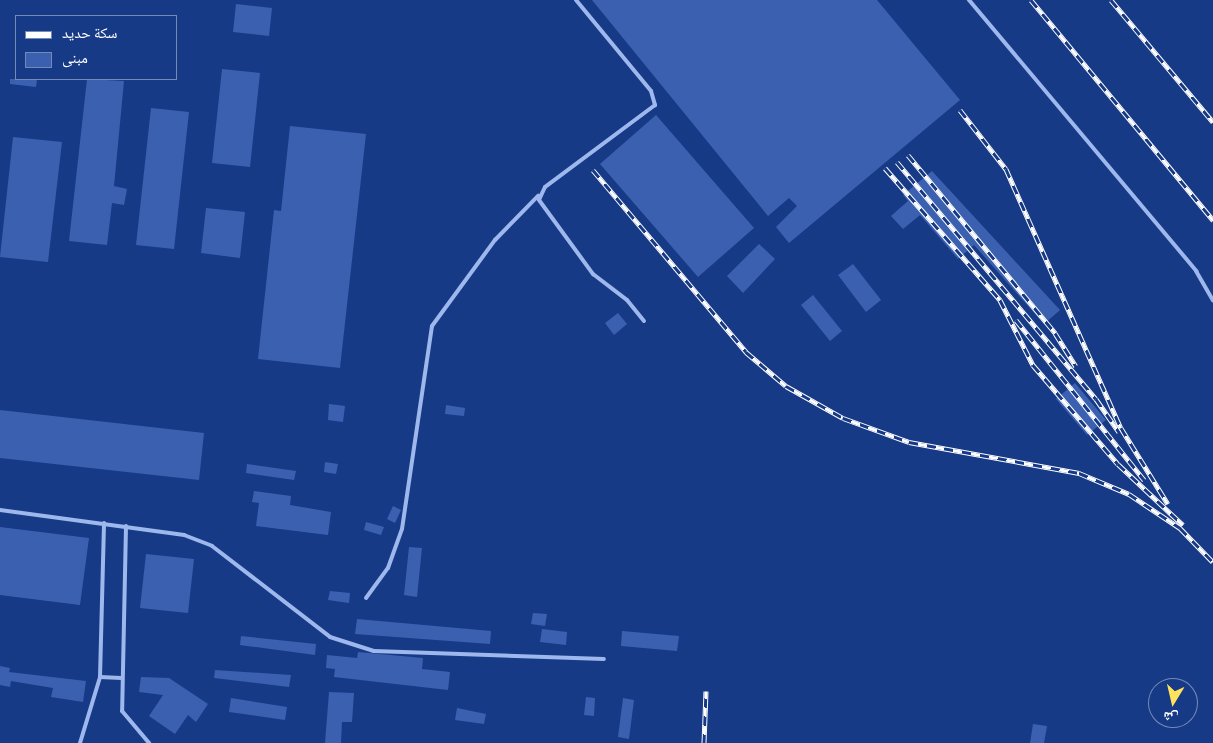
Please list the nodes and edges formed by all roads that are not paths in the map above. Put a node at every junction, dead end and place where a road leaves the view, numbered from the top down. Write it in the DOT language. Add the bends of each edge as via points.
graph roads {
  1 [pos="576,0"];
  2 [pos="969,0"];
  3 [pos="538,196"];
  4 [pos="1213,302"];
  5 [pos="644,322"];
  6 [pos="0,510"];
  7 [pos="104,523"];
  8 [pos="126,526"];
  9 [pos="366,598"];
  10 [pos="604,659"];
  11 [pos="100,677"];
  12 [pos="121,678"];
  13 [pos="80,743"];
  14 [pos="149,743"];
  1 -- 3 [label="lane" via="650,91 655,105"];
  2 -- 4 [label="lane" via="1196,271"];
  3 -- 5 [label="lane" via="593,274 627,300"];
  3 -- 9 [label="lane" via="495,240 432,326 410,454 408,508 388,568"];
  6 -- 7 [label="lane"];
  7 -- 8 [label="lane"];
  7 -- 11 [label="lane"];
  8 -- 10 [label="lane" via="184,535 212,546 330,637 346,644 374,651"];
  8 -- 12 [label="lane"];
  11 -- 12 [label="lane"];
  11 -- 13 [label="lane"];
  12 -- 14 [label="lane" via="122,711"];
}
